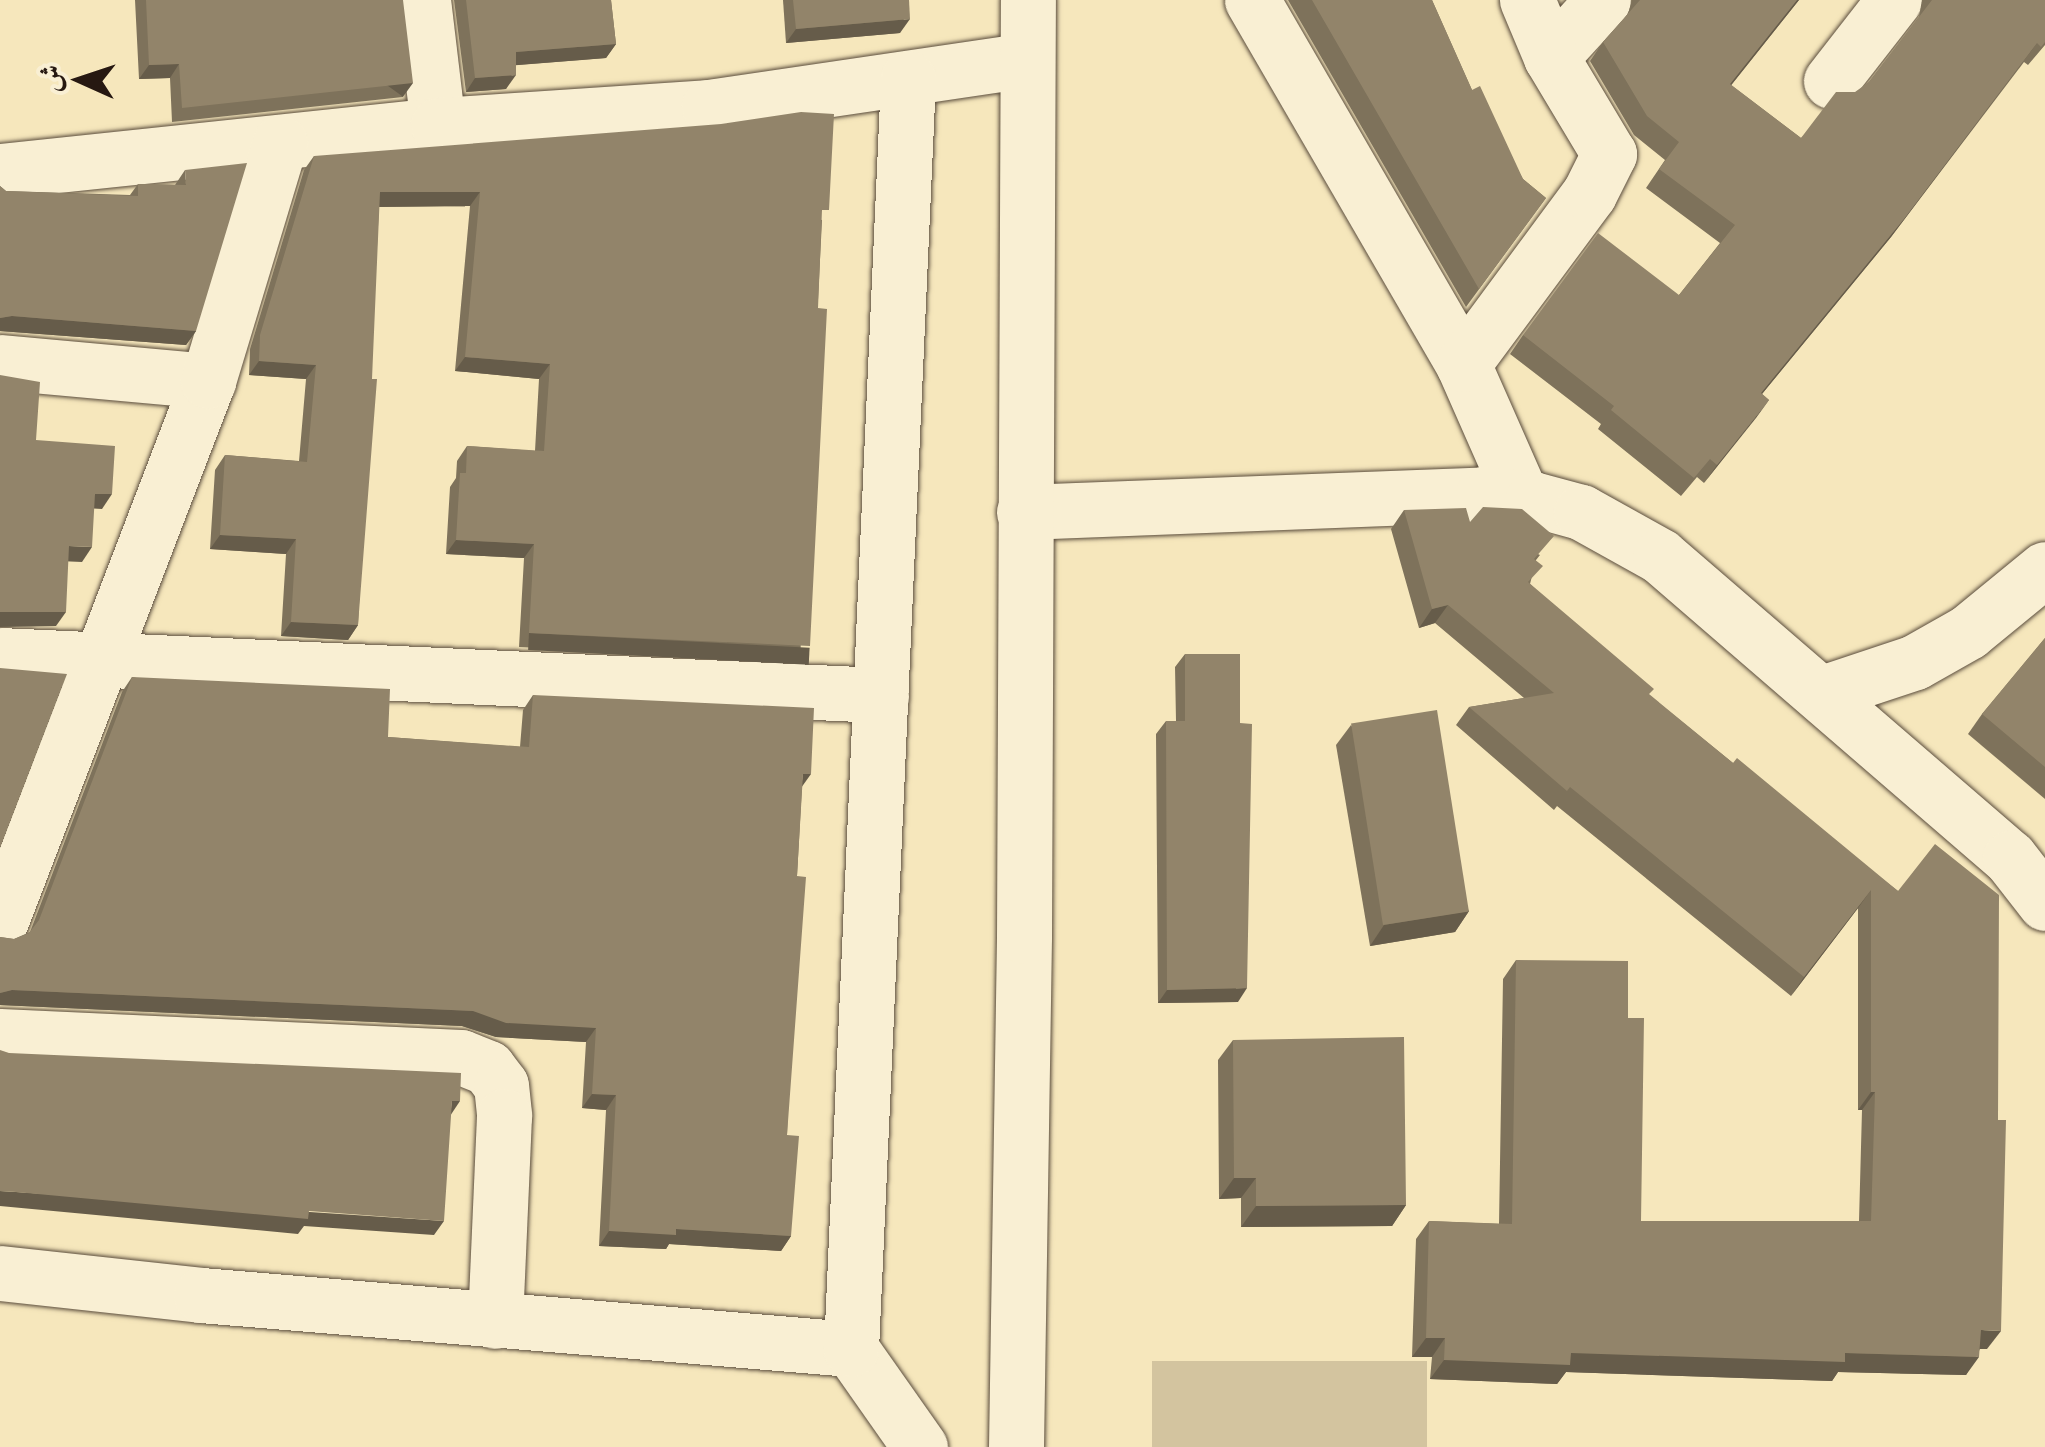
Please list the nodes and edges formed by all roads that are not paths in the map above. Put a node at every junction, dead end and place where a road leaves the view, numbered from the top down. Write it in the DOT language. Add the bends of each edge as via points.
graph roads {
  1 [pos="423,0"];
  2 [pos="1028,0"];
  3 [pos="1252,0"];
  4 [pos="1527,0"];
  5 [pos="1602,0"];
  6 [pos="1894,0"];
  7 [pos="1551,57"];
  8 [pos="1027,60"];
  9 [pos="908,78"];
  10 [pos="1831,81"];
  11 [pos="438,125"];
  12 [pos="280,143"];
  13 [pos="0,171"];
  14 [pos="0,362"];
  15 [pos="1462,364"];
  16 [pos="208,381"];
  17 [pos="1522,498"];
  18 [pos="1024,512"];
  19 [pos="2045,569"];
  20 [pos="0,655"];
  21 [pos="104,657"];
  22 [pos="1822,693"];
  23 [pos="881,695"];
  24 [pos="2045,904"];
  25 [pos="0,923"];
  26 [pos="0,1036"];
  27 [pos="0,1272"];
  28 [pos="496,1321"];
  29 [pos="851,1349"];
  30 [pos="920,1447"];
  31 [pos="1016,1447"];
  1 -- 11 [label="street"];
  2 -- 8 [label="street"];
  3 -- 15 [label="street"];
  4 -- 7 [label="street"];
  5 -- 7 [label="street"];
  6 -- 10 [label="street"];
  7 -- 15 [label="street" via="1609,154 1589,194"];
  8 -- 9 [label="street"];
  8 -- 18 [label="street"];
  9 -- 11 [label="street" via="709,107"];
  9 -- 23 [label="street"];
  11 -- 12 [label="street"];
  12 -- 13 [label="street"];
  12 -- 16 [label="street"];
  14 -- 16 [label="street"];
  15 -- 17 [label="street"];
  16 -- 21 [label="street"];
  17 -- 18 [label="street" via="1482,494"];
  17 -- 22 [label="street" via="1581,512 1660,556"];
  18 -- 31 [label="street"];
  19 -- 22 [label="street" via="1968,632 1916,662"];
  20 -- 21 [label="street"];
  21 -- 23 [label="street"];
  21 -- 25 [label="street"];
  22 -- 24 [label="street" via="2010,858"];
  23 -- 29 [label="street"];
  26 -- 28 [label="street" via="460,1057 488,1068 501,1085 504,1116"];
  27 -- 28 [label="street"];
  28 -- 29 [label="street"];
  29 -- 30 [label="street"];
}
